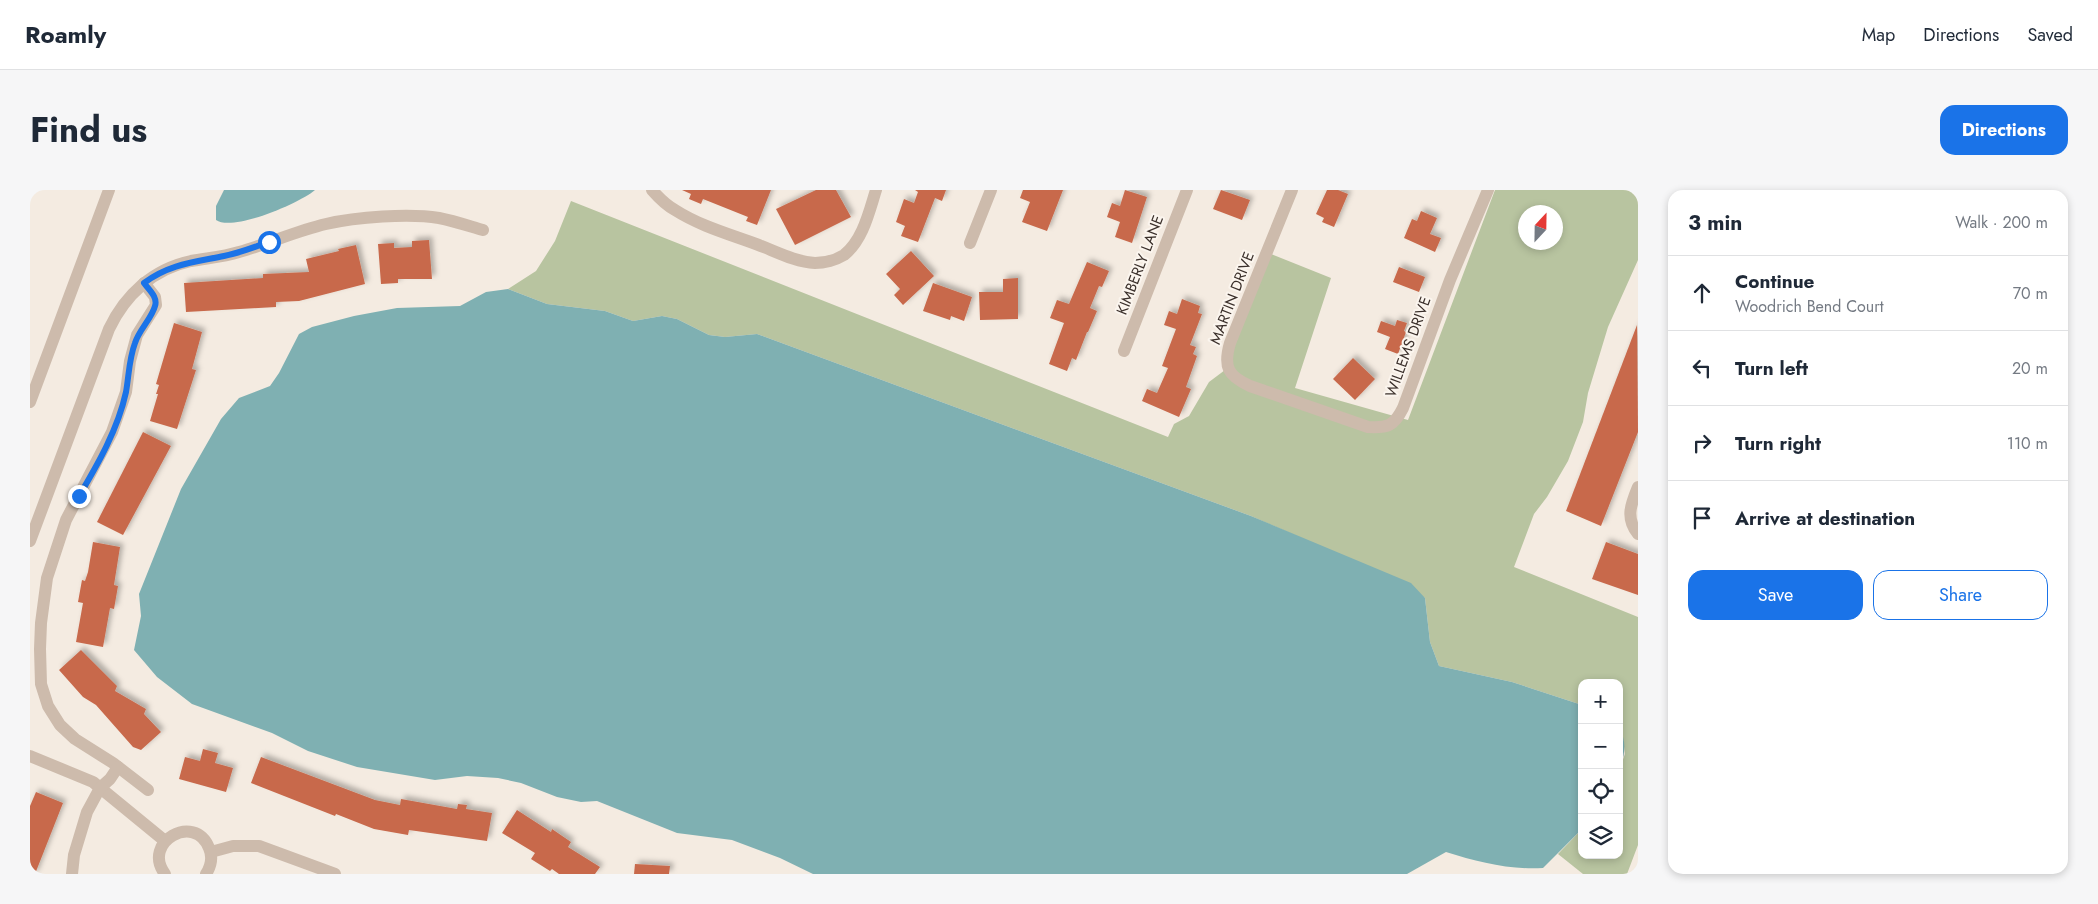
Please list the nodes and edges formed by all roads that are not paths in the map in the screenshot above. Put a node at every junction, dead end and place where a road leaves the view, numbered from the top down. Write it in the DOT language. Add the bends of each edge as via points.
graph roads {
  1 [pos="109,190"];
  2 [pos="652,190"];
  3 [pos="876,190"];
  4 [pos="991,190"];
  5 [pos="1187,190"];
  6 [pos="1292,190"];
  7 [pos="1488,190"];
  8 [pos="483,230"];
  9 [pos="970,243"];
  10 [pos="144,283"];
  11 [pos="1124,351"];
  12 [pos="30,402"];
  13 [pos="1302,404"];
  14 [pos="1638,486"];
  15 [pos="1638,534"];
  16 [pos="30,541"];
  17 [pos="30,756"];
  18 [pos="118,767"];
  19 [pos="100,788"];
  20 [pos="148,790"];
  21 [pos="165,841"];
  22 [pos="211,852"];
  23 [pos="72,874"];
  24 [pos="165,874"];
  25 [pos="206,874"];
  26 [pos="335,874"];
  1 -- 12 [label="street"];
  2 -- 3 [label="street" via="663,202 688,218 786,256 815,263 830,262 854,245"];
  4 -- 9 [label="street"];
  5 -- 11 [label="street, KIMBERLY LANE"];
  6 -- 13 [label="street, MARTIN DRIVE" via="1227,355 1228,370 1237,380"];
  7 -- 13 [label="street, WILLEMS DRIVE" via="1397,420 1384,428 1368,428"];
  8 -- 10 [label="street" via="423,217 340,222 310,228 224,256 179,264"];
  10 -- 16 [label="street" via="126,300 109,329"];
  10 -- 18 [label="street" via="155,297 155,308 137,335 126,392 112,432 66,520 48,578 40,636 42,684 48,706 67,733"];
  14 -- 15 [label="street" via="1630,505 1630,518"];
  17 -- 19 [label="street" via="68,770"];
  18 -- 19 [label="street"];
  18 -- 20 [label="street"];
  19 -- 21 [label="street"];
  19 -- 23 [label="street" via="82,828"];
  21 -- 22 [label="street" via="179,832 196,834"];
  21 -- 24 [label="street" via="159,855"];
  22 -- 25 [label="street"];
  22 -- 26 [label="street" via="233,846 259,846"];
}
